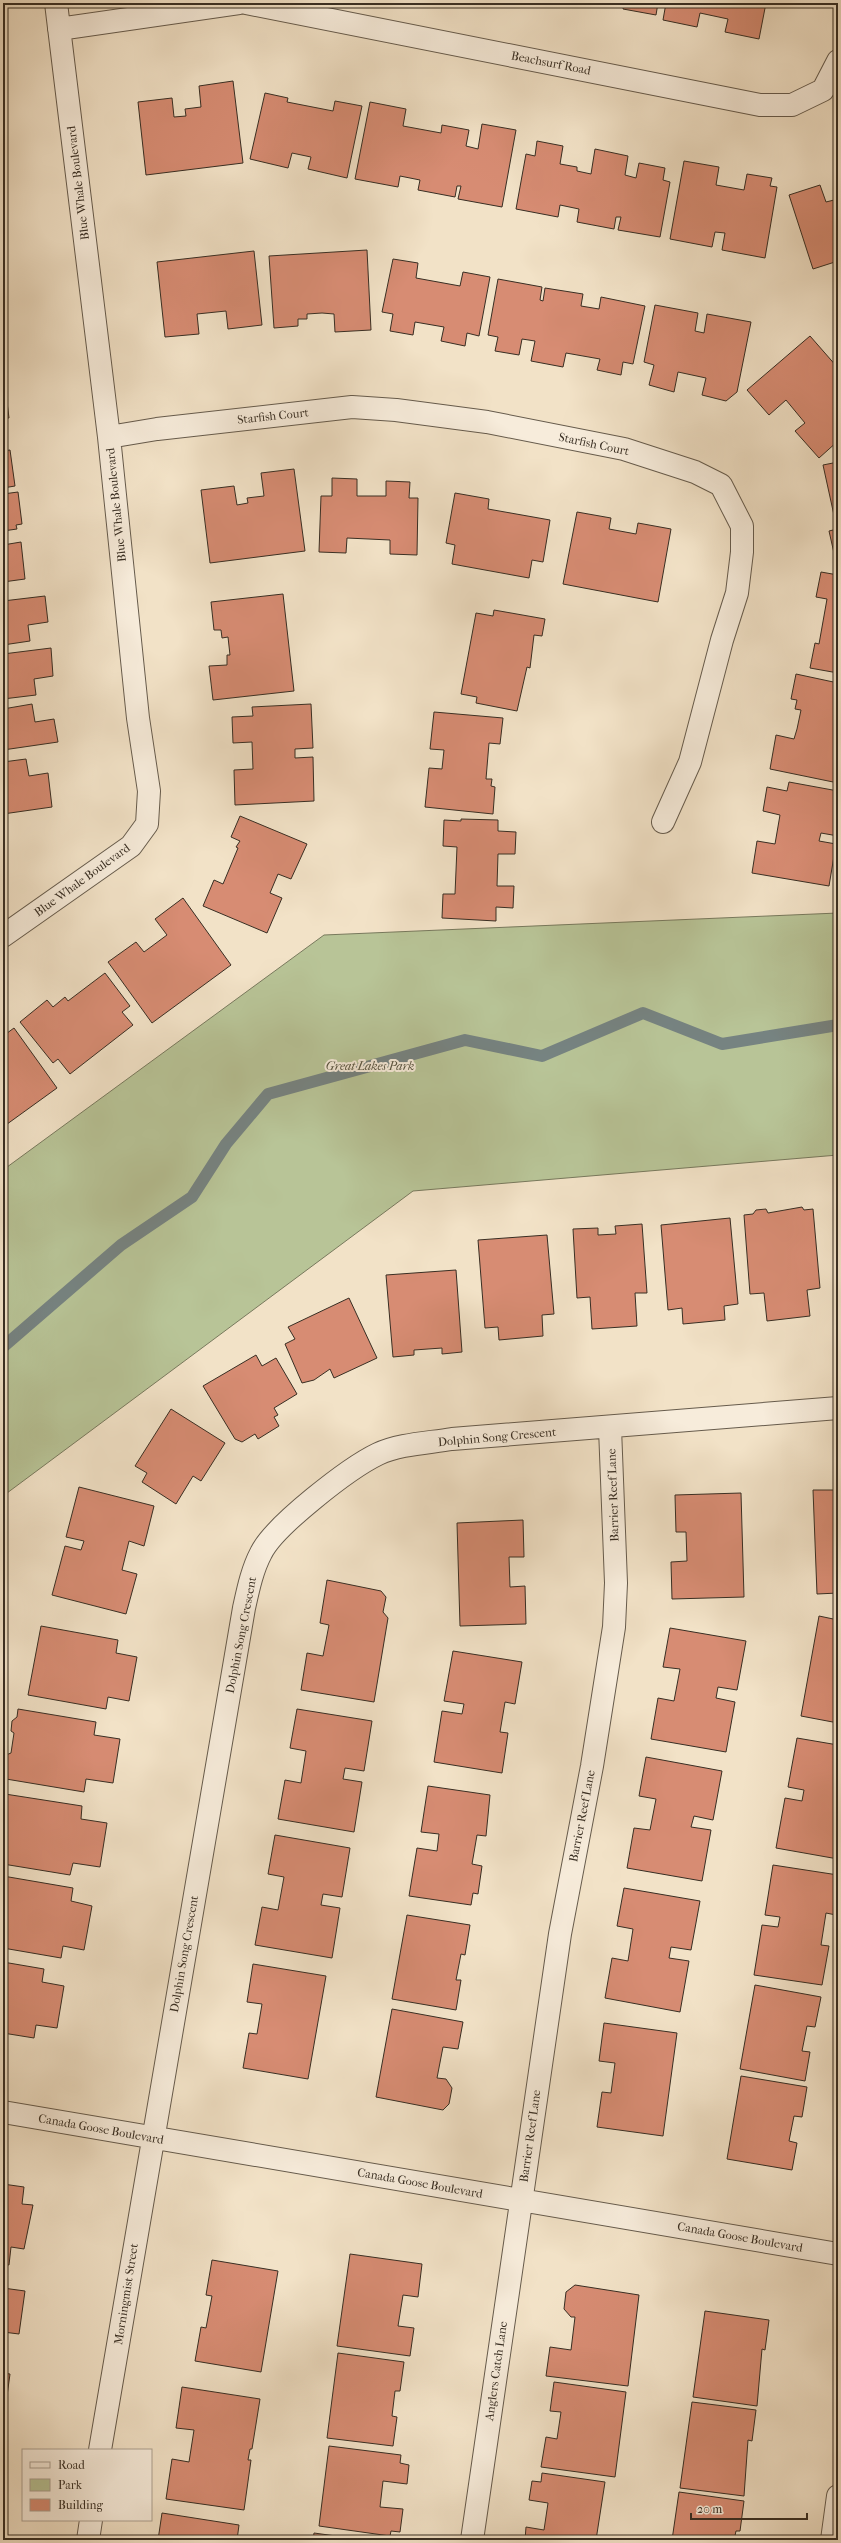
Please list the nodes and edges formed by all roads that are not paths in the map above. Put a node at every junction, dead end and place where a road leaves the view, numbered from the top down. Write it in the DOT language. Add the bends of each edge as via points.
graph roads {
  1 [pos="56,3"];
  2 [pos="239,3"];
  3 [pos="246,3"];
  4 [pos="59,30"];
  5 [pos="838,61"];
  6 [pos="109,437"];
  7 [pos="663,822"];
  8 [pos="3,936"];
  9 [pos="838,1408"];
  10 [pos="610,1428"];
  11 [pos="3,2112"];
  12 [pos="152,2137"];
  13 [pos="520,2201"];
  14 [pos="838,2254"];
  15 [pos="100,2449"];
  16 [pos="838,2496"];
  17 [pos="91,2521"];
  18 [pos="88,2540"];
  19 [pos="472,2540"];
  20 [pos="832,2540"];
  1 -- 4 [label="street, Blue Whale Boulevard"];
  2 -- 4 [label="street"];
  3 -- 5 [label="street, Beachsurf Road" via="760,105 792,104 823,90"];
  4 -- 6 [label="street, Blue Whale Boulevard"];
  6 -- 7 [label="street, Starfish Court" via="157,428 352,407 487,422 624,450 695,472 721,485 742,526 737,593 690,762"];
  6 -- 8 [label="street, Blue Whale Boulevard" via="138,718 149,791 146,824 131,846"];
  9 -- 10 [label="street, Dolphin Song Crescent"];
  10 -- 12 [label="street, Dolphin Song Crescent" via="452,1439 415,1444 378,1454 285,1522 261,1552 250,1581 244,1608"];
  10 -- 13 [label="street, Barrier Reef Lane" via="616,1583 614,1627 592,1766 560,1934"];
  11 -- 12 [label="street, Canada Goose Boulevard"];
  12 -- 13 [label="street, Canada Goose Boulevard"];
  12 -- 15 [label="street, Morningmist Street"];
  13 -- 14 [label="street, Canada Goose Boulevard"];
  13 -- 19 [label="street, Anglers Catch Lane"];
  16 -- 20 [label="street"];
  17 -- 18 [label="street"];
}
